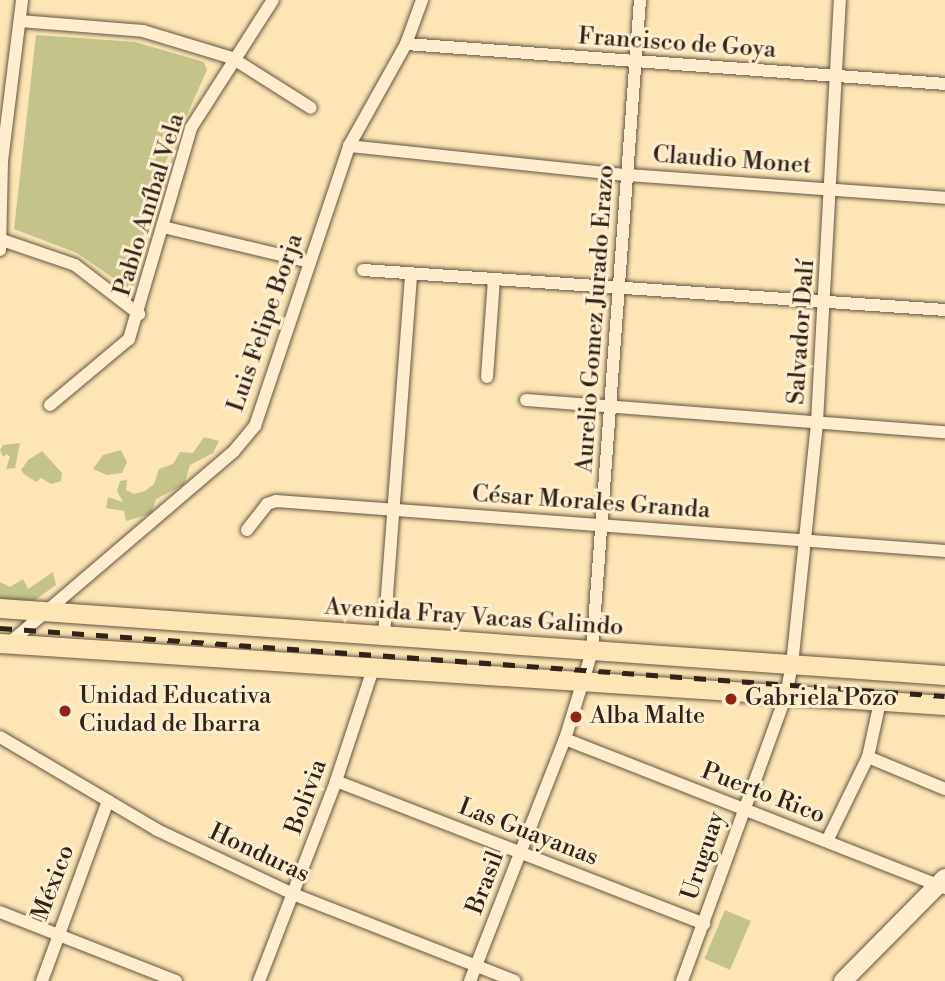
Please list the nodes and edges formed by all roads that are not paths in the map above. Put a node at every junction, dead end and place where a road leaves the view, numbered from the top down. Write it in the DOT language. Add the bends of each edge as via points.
graph roads {
  1 [pos="22,0"];
  2 [pos="273,0"];
  3 [pos="422,0"];
  4 [pos="640,0"];
  5 [pos="839,0"];
  6 [pos="20,21"];
  7 [pos="405,44"];
  8 [pos="232,58"];
  9 [pos="636,63"];
  10 [pos="834,76"];
  11 [pos="945,84"];
  12 [pos="311,108"];
  13 [pos="349,146"];
  14 [pos="1,161"];
  15 [pos="628,175"];
  16 [pos="833,189"];
  17 [pos="945,198"];
  18 [pos="163,227"];
  19 [pos="1,245"];
  20 [pos="310,262"];
  21 [pos="363,270"];
  22 [pos="411,274"];
  23 [pos="494,279"];
  24 [pos="620,288"];
  25 [pos="825,302"];
  26 [pos="945,310"];
  27 [pos="139,314"];
  28 [pos="487,377"];
  29 [pos="526,400"];
  30 [pos="50,405"];
  31 [pos="611,406"];
  32 [pos="817,422"];
  33 [pos="945,432"];
  34 [pos="391,509"];
  35 [pos="602,525"];
  36 [pos="247,530"];
  37 [pos="808,540"];
  38 [pos="945,551"];
  39 [pos="0,608"];
  40 [pos="42,610"];
  41 [pos="384,635"];
  42 [pos="3,646"];
  43 [pos="592,652"];
  44 [pos="792,665"];
  45 [pos="374,666"];
  46 [pos="945,675"];
  47 [pos="583,682"];
  48 [pos="786,695"];
  49 [pos="880,702"];
  50 [pos="945,705"];
  51 [pos="0,737"];
  52 [pos="565,739"];
  53 [pos="868,757"];
  54 [pos="336,781"];
  55 [pos="945,789"];
  56 [pos="108,801"];
  57 [pos="741,808"];
  58 [pos="827,841"];
  59 [pos="521,852"];
  60 [pos="943,884"];
  61 [pos="293,894"];
  62 [pos="0,912"];
  63 [pos="704,924"];
  64 [pos="57,935"];
  65 [pos="476,966"];
  66 [pos="43,981"];
  67 [pos="176,981"];
  68 [pos="259,981"];
  69 [pos="470,981"];
  70 [pos="514,981"];
  71 [pos="682,981"];
  72 [pos="843,981"];
  1 -- 6 [label="street"];
  2 -- 8 [label="street, Pablo Aníbal Vela"];
  3 -- 7 [label="street, Luis Felipe Borja"];
  4 -- 9 [label="street, Aurelio Gomez Jurado Erazo"];
  5 -- 10 [label="street, Salvador Dalí"];
  6 -- 8 [label="street" via="144,31"];
  6 -- 14 [label="street"];
  7 -- 9 [label="street, Francisco de Goya"];
  7 -- 13 [label="street, Luis Felipe Borja"];
  8 -- 12 [label="street"];
  8 -- 18 [label="street, Pablo Aníbal Vela" via="191,128"];
  9 -- 10 [label="street, Francisco de Goya"];
  9 -- 15 [label="street, Aurelio Gomez Jurado Erazo"];
  10 -- 11 [label="street, Francisco de Goya"];
  10 -- 16 [label="street, Salvador Dalí"];
  13 -- 15 [label="street, Claudio Monet"];
  13 -- 20 [label="street, Luis Felipe Borja"];
  14 -- 19 [label="street"];
  15 -- 16 [label="street, Claudio Monet"];
  15 -- 24 [label="street, Aurelio Gomez Jurado Erazo"];
  16 -- 17 [label="street, Claudio Monet"];
  16 -- 25 [label="street, Salvador Dalí"];
  18 -- 20 [label="street"];
  18 -- 27 [label="street, Pablo Aníbal Vela"];
  19 -- 27 [label="street" via="75,265"];
  20 -- 40 [label="street, Luis Felipe Borja" via="254,426 234,451"];
  21 -- 22 [label="street"];
  22 -- 23 [label="street"];
  22 -- 34 [label="street"];
  23 -- 24 [label="street"];
  23 -- 28 [label="street"];
  24 -- 25 [label="street"];
  24 -- 31 [label="street, Aurelio Gomez Jurado Erazo"];
  25 -- 26 [label="street"];
  25 -- 32 [label="street, Salvador Dalí"];
  27 -- 30 [label="street, Pablo Aníbal Vela" via="129,339"];
  29 -- 31 [label="street"];
  31 -- 32 [label="street"];
  31 -- 35 [label="street, Aurelio Gomez Jurado Erazo"];
  32 -- 33 [label="street"];
  32 -- 37 [label="street, Salvador Dalí"];
  34 -- 35 [label="street, César Morales Granda"];
  34 -- 36 [label="street, César Morales Granda" via="276,501 267,504"];
  34 -- 41 [label="street"];
  35 -- 37 [label="street, César Morales Granda"];
  35 -- 43 [label="street, Aurelio Gomez Jurado Erazo"];
  37 -- 38 [label="street, César Morales Granda"];
  37 -- 44 [label="street, Salvador Dalí"];
  39 -- 40 [label="main road, Avenida Fray Vacas Galindo"];
  40 -- 41 [label="main road, Avenida Fray Vacas Galindo"];
  40 -- 42 [label="street, Luis Felipe Borja"];
  41 -- 43 [label="main road, Avenida Fray Vacas Galindo"];
  42 -- 45 [label="main road"];
  43 -- 44 [label="main road, Avenida Fray Vacas Galindo"];
  43 -- 47 [label="street, Aurelio Gomez Jurado Erazo"];
  44 -- 46 [label="main road, Avenida Fray Vacas Galindo"];
  44 -- 48 [label="street, Uruguay"];
  45 -- 47 [label="main road"];
  45 -- 54 [label="street, Bolivia"];
  47 -- 48 [label="main road"];
  47 -- 52 [label="street, Brasil"];
  48 -- 49 [label="main road"];
  48 -- 57 [label="street, Uruguay"];
  49 -- 50 [label="main road"];
  49 -- 53 [label="street"];
  51 -- 56 [label="street, Honduras"];
  52 -- 57 [label="street, Puerto Rico"];
  52 -- 59 [label="street, Brasil"];
  53 -- 55 [label="street"];
  53 -- 58 [label="street"];
  54 -- 59 [label="street, Las Guayanas"];
  54 -- 61 [label="street, Bolivia"];
  56 -- 61 [label="street, Honduras" via="157,830"];
  56 -- 64 [label="street, México"];
  57 -- 58 [label="street, Puerto Rico"];
  57 -- 63 [label="street, Uruguay"];
  58 -- 60 [label="street, Puerto Rico"];
  59 -- 63 [label="street, Las Guayanas"];
  59 -- 65 [label="street, Brasil"];
  60 -- 72 [label="street"];
  61 -- 65 [label="street, Honduras"];
  61 -- 68 [label="street, Bolivia"];
  62 -- 64 [label="street"];
  63 -- 71 [label="street, Uruguay"];
  64 -- 66 [label="street, México"];
  64 -- 67 [label="street"];
  65 -- 69 [label="street, Brasil"];
  65 -- 70 [label="street, Honduras"];
}
